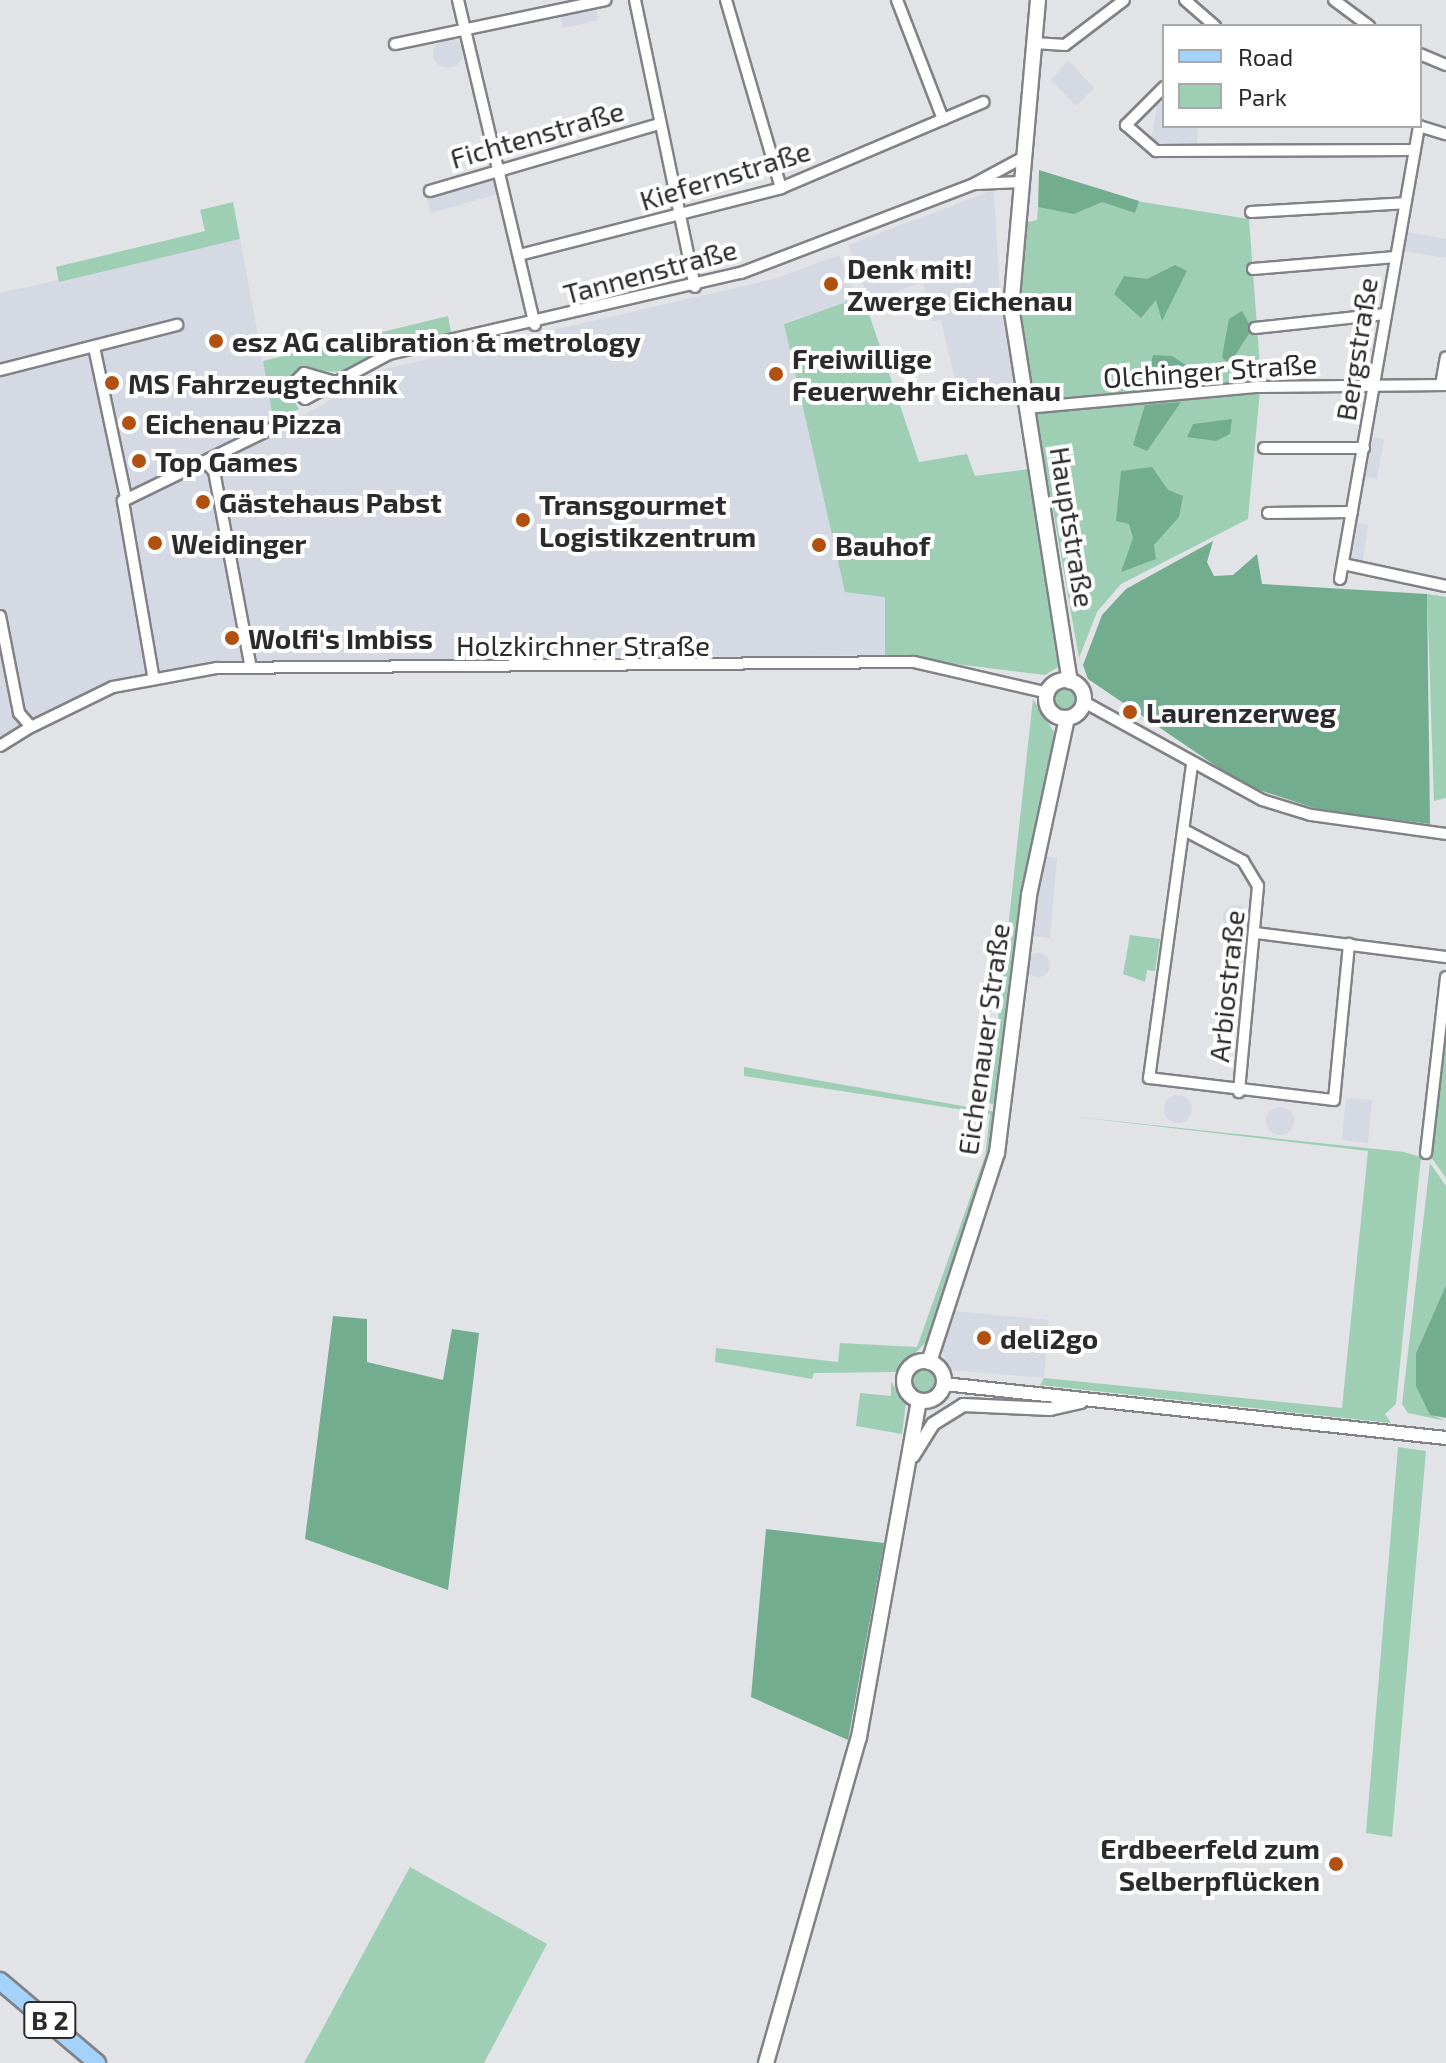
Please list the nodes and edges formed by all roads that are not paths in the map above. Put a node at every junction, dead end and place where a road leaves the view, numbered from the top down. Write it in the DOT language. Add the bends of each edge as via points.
graph roads {
  1 [pos="458,0"];
  2 [pos="605,0"];
  3 [pos="635,0"];
  4 [pos="726,0"];
  5 [pos="897,0"];
  6 [pos="1038,0"];
  7 [pos="1124,0"];
  8 [pos="1185,0"];
  9 [pos="1334,0"];
  10 [pos="1213,24"];
  11 [pos="1366,24"];
  12 [pos="465,27"];
  13 [pos="1035,43"];
  14 [pos="395,44"];
  15 [pos="1422,55"];
  16 [pos="1446,65"];
  17 [pos="1162,89"];
  18 [pos="984,102"];
  19 [pos="943,119"];
  20 [pos="659,124"];
  21 [pos="1422,127"];
  22 [pos="1419,128"];
  23 [pos="1446,134"];
  24 [pos="1415,150"];
  25 [pos="1022,158"];
  26 [pos="498,169"];
  27 [pos="1020,182"];
  28 [pos="974,184"];
  29 [pos="781,188"];
  30 [pos="430,191"];
  31 [pos="1405,203"];
  32 [pos="1251,212"];
  33 [pos="678,218"];
  34 [pos="519,255"];
  35 [pos="1395,257"];
  36 [pos="1253,269"];
  37 [pos="695,287"];
  38 [pos="1385,314"];
  39 [pos="177,325"];
  40 [pos="535,325"];
  41 [pos="1255,328"];
  42 [pos="94,347"];
  43 [pos="1446,357"];
  44 [pos="0,370"];
  45 [pos="332,381"];
  46 [pos="1444,385"];
  47 [pos="1373,386"];
  48 [pos="1026,408"];
  49 [pos="275,427"];
  50 [pos="1264,448"];
  51 [pos="1364,448"];
  52 [pos="206,463"];
  53 [pos="126,497"];
  54 [pos="1352,512"];
  55 [pos="1268,513"];
  56 [pos="1343,564"];
  57 [pos="1340,579"];
  58 [pos="1446,586"];
  59 [pos="0,616"];
  60 [pos="251,668"];
  61 [pos="153,675"];
  62 [pos="1070,681"];
  63 [pos="1048,693"];
  64 [pos="1084,702"];
  65 [pos="1067,718"];
  66 [pos="28,725"];
  67 [pos="0,746"];
  68 [pos="1192,765"];
  69 [pos="1184,830"];
  70 [pos="1446,834"];
  71 [pos="1256,933"];
  72 [pos="1349,944"];
  73 [pos="1446,957"];
  74 [pos="1446,977"];
  75 [pos="1239,1092"];
  76 [pos="1426,1153"];
  77 [pos="929,1362"];
  78 [pos="944,1384"];
  79 [pos="1092,1400"];
  80 [pos="919,1401"];
  81 [pos="1446,1438"];
  82 [pos="905,1464"];
  83 [pos="0,1981"];
  84 [pos="97,2063"];
  85 [pos="766,2063"];
  1 -- 12 [label="street"];
  2 -- 12 [label="street"];
  3 -- 20 [label="street"];
  4 -- 29 [label="street"];
  5 -- 19 [label="street"];
  6 -- 13 [label="main road, Hauptstraße"];
  7 -- 13 [label="street" via="1065,45"];
  8 -- 10 [label="street"];
  9 -- 11 [label="street"];
  12 -- 14 [label="street"];
  12 -- 26 [label="street"];
  13 -- 25 [label="main road, Hauptstraße"];
  15 -- 16 [label="street"];
  17 -- 24 [label="street" via="1128,120 1131,136 1156,151"];
  18 -- 19 [label="street, Kiefernstraße"];
  19 -- 29 [label="street, Kiefernstraße"];
  20 -- 26 [label="street, Fichtenstraße"];
  20 -- 33 [label="street"];
  21 -- 23 [label="street"];
  22 -- 24 [label="street, Bergstraße"];
  24 -- 31 [label="street, Bergstraße"];
  25 -- 27 [label="main road, Hauptstraße"];
  25 -- 28 [label="street, Tannenstraße"];
  26 -- 30 [label="street, Fichtenstraße"];
  26 -- 34 [label="street"];
  27 -- 28 [label="street, Tannenstraße"];
  27 -- 48 [label="main road, Hauptstraße" via="1011,295"];
  28 -- 37 [label="street, Tannenstraße"];
  29 -- 33 [label="street, Kiefernstraße"];
  31 -- 32 [label="street"];
  31 -- 35 [label="street, Bergstraße"];
  33 -- 34 [label="street, Kiefernstraße"];
  33 -- 37 [label="street"];
  34 -- 40 [label="street"];
  35 -- 36 [label="street"];
  35 -- 38 [label="street, Bergstraße"];
  37 -- 40 [label="street, Tannenstraße"];
  38 -- 41 [label="street"];
  38 -- 47 [label="street, Bergstraße"];
  39 -- 42 [label="street"];
  40 -- 45 [label="street, Tannenstraße" via="389,354"];
  42 -- 44 [label="street"];
  42 -- 53 [label="street"];
  43 -- 46 [label="street"];
  46 -- 47 [label="street, Olchinger Straße"];
  47 -- 48 [label="street, Olchinger Straße" via="1258,387"];
  47 -- 51 [label="street, Bergstraße"];
  48 -- 62 [label="main road, Hauptstraße"];
  49 -- 52 [label="street"];
  50 -- 51 [label="street"];
  51 -- 54 [label="street, Bergstraße"];
  52 -- 53 [label="street"];
  52 -- 60 [label="street" via="214,471"];
  53 -- 61 [label="street" via="122,515"];
  54 -- 55 [label="street"];
  54 -- 56 [label="street, Bergstraße"];
  56 -- 57 [label="street, Bergstraße"];
  56 -- 58 [label="street"];
  59 -- 66 [label="street"];
  60 -- 61 [label="street, Holzkirchner Straße"];
  60 -- 63 [label="street, Holzkirchner Straße" via="914,662"];
  61 -- 66 [label="street, Holzkirchner Straße"];
  62 -- 63 [label="main road"];
  62 -- 64 [label="main road"];
  63 -- 65 [label="main road" via="1049,708"];
  64 -- 65 [label="main road"];
  64 -- 68 [label="street" via="1126,720"];
  65 -- 77 [label="main road, Eichenauer Straße" via="1029,895 997,1153"];
  66 -- 67 [label="street, Holzkirchner Straße"];
  68 -- 69 [label="street"];
  68 -- 70 [label="street" via="1290,810"];
  69 -- 71 [label="street, Arbiostraße" via="1250,868 1258,886"];
  69 -- 75 [label="street" via="1149,1078"];
  71 -- 72 [label="street"];
  71 -- 75 [label="street, Arbiostraße"];
  72 -- 73 [label="street"];
  72 -- 75 [label="street" via="1334,1100"];
  74 -- 76 [label="street"];
  77 -- 78 [label="main road"];
  77 -- 80 [label="main road" via="914,1364 904,1376 908,1393"];
  78 -- 79 [label="street"];
  78 -- 80 [label="main road" via="935,1398"];
  79 -- 81 [label="street"];
  79 -- 82 [label="street" via="1050,1409 963,1405 933,1424"];
  80 -- 82 [label="main road"];
  82 -- 85 [label="main road" via="859,1737"];
  83 -- 84 [label="main road, B 2"];
}
